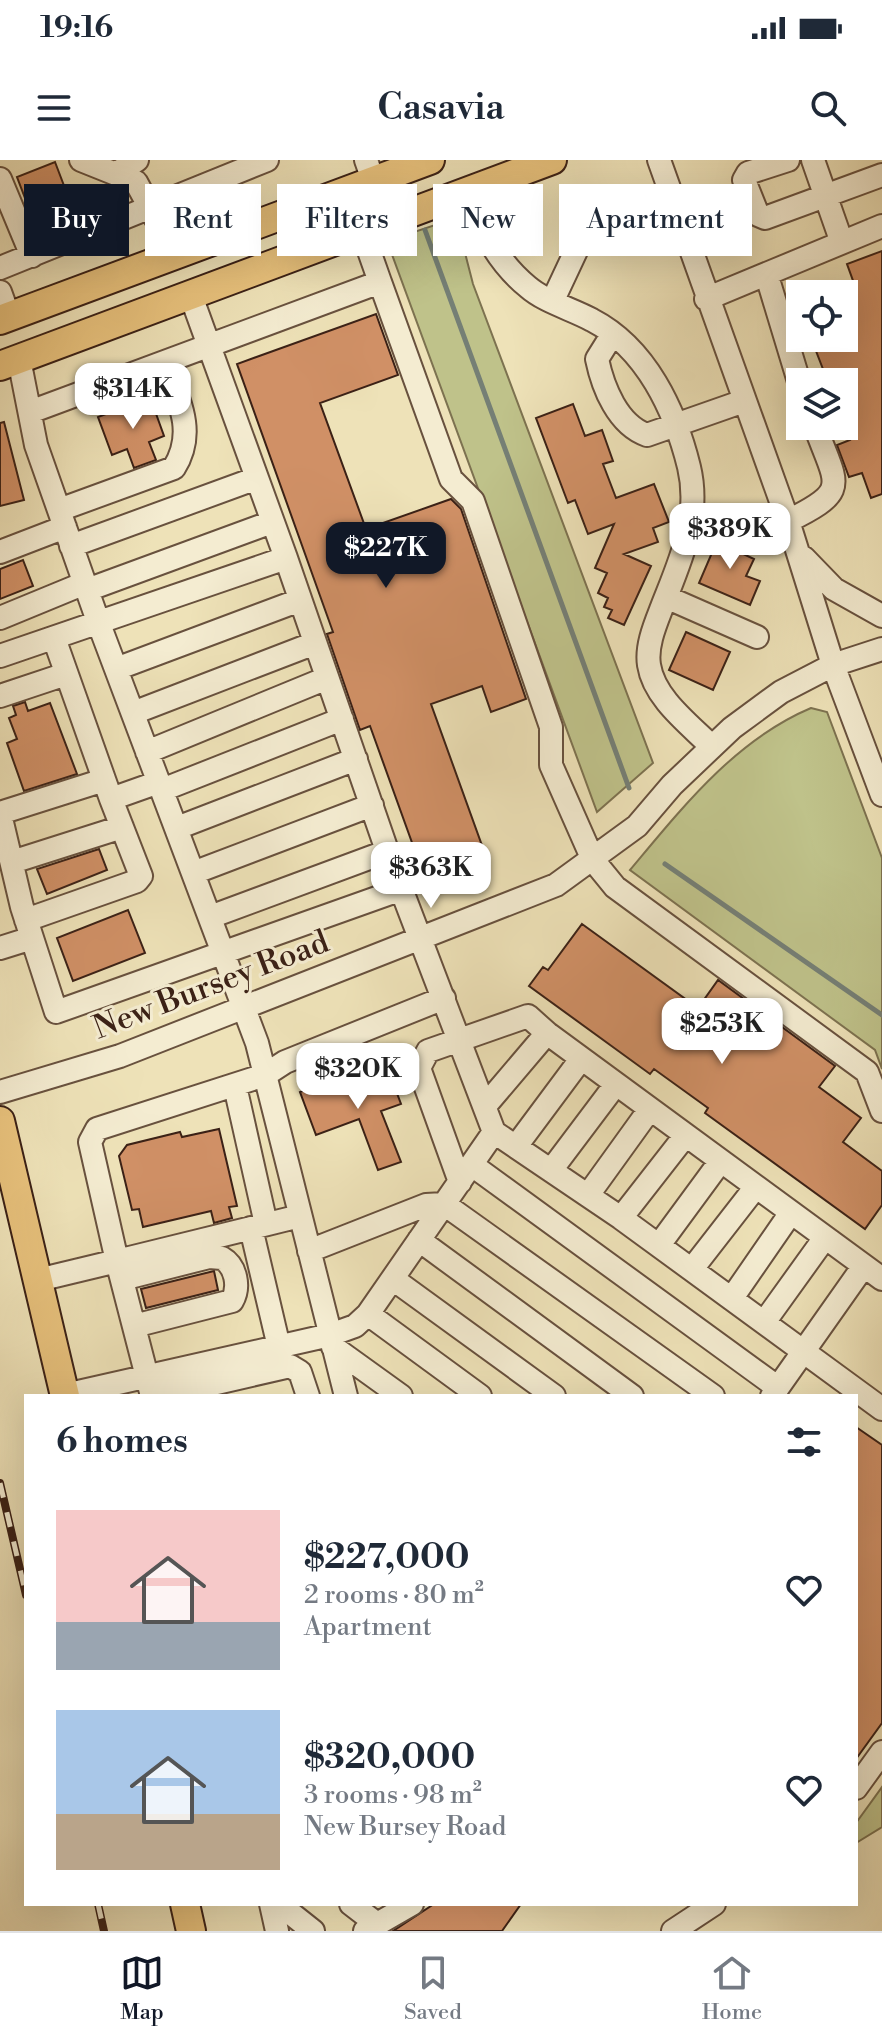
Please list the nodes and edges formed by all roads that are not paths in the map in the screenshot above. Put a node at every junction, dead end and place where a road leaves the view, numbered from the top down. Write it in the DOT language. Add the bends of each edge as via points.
graph roads {
  1 [pos="81,160"];
  2 [pos="137,160"];
  3 [pos="267,160"];
  4 [pos="430,160"];
  5 [pos="552,160"];
  6 [pos="659,160"];
  7 [pos="788,160"];
  8 [pos="813,160"];
  9 [pos="370,170"];
  10 [pos="117,173"];
  11 [pos="882,175"];
  12 [pos="0,179"];
  13 [pos="211,184"];
  14 [pos="488,184"];
  15 [pos="145,196"];
  16 [pos="825,196"];
  17 [pos="261,217"];
  18 [pos="882,226"];
  19 [pos="24,237"];
  20 [pos="841,240"];
  21 [pos="32,256"];
  22 [pos="169,256"];
  23 [pos="176,256"];
  24 [pos="296,256"];
  25 [pos="378,256"];
  26 [pos="499,256"];
  27 [pos="574,256"];
  28 [pos="0,268"];
  29 [pos="767,276"];
  30 [pos="380,282"];
  31 [pos="191,296"];
  32 [pos="706,299"];
  33 [pos="553,300"];
  34 [pos="3,310"];
  35 [pos="612,335"];
  36 [pos="209,346"];
  37 [pos="10,363"];
  38 [pos="164,363"];
  39 [pos="795,368"];
  40 [pos="744,401"];
  41 [pos="30,412"];
  42 [pos="675,426"];
  43 [pos="820,440"];
  44 [pos="257,478"];
  45 [pos="788,521"];
  46 [pos="272,522"];
  47 [pos="65,528"];
  48 [pos="797,548"];
  49 [pos="0,552"];
  50 [pos="286,558"];
  51 [pos="86,587"];
  52 [pos="666,597"];
  53 [pos="300,600"];
  54 [pos="882,616"];
  55 [pos="0,618"];
  56 [pos="99,624"];
  57 [pos="757,637"];
  58 [pos="54,638"];
  59 [pos="315,643"];
  60 [pos="882,649"];
  61 [pos="0,656"];
  62 [pos="833,665"];
  63 [pos="116,669"];
  64 [pos="66,674"];
  65 [pos="327,678"];
  66 [pos="0,696"];
  67 [pos="133,713"];
  68 [pos="342,719"];
  69 [pos="711,746"];
  70 [pos="147,752"];
  71 [pos="356,759"];
  72 [pos="876,760"];
  73 [pos="160,786"];
  74 [pos="108,789"];
  75 [pos="882,795"];
  76 [pos="372,805"];
  77 [pos="0,814"];
  78 [pos="122,827"];
  79 [pos="177,828"];
  80 [pos="3,838"];
  81 [pos="388,851"];
  82 [pos="593,860"];
  83 [pos="12,862"];
  84 [pos="193,873"];
  85 [pos="402,889"];
  86 [pos="210,917"];
  87 [pos="29,929"];
  88 [pos="421,939"];
  89 [pos="0,948"];
  90 [pos="224,954"];
  91 [pos="444,998"];
  92 [pos="244,1008"];
  93 [pos="547,1033"];
  94 [pos="460,1039"];
  95 [pos="581,1059"];
  96 [pos="265,1075"];
  97 [pos="616,1084"];
  98 [pos="235,1086"];
  99 [pos="0,1092"];
  100 [pos="485,1106"];
  101 [pos="650,1109"];
  102 [pos="882,1111"];
  103 [pos="0,1121"];
  104 [pos="494,1132"];
  105 [pos="685,1136"];
  106 [pos="517,1145"];
  107 [pos="720,1162"];
  108 [pos="552,1169"];
  109 [pos="466,1173"];
  110 [pos="755,1188"];
  111 [pos="588,1195"];
  112 [pos="444,1204"];
  113 [pos="790,1214"];
  114 [pos="300,1216"];
  115 [pos="621,1218"];
  116 [pos="259,1226"];
  117 [pos="824,1239"];
  118 [pos="419,1240"];
  119 [pos="659,1245"];
  120 [pos="309,1251"];
  121 [pos="692,1269"];
  122 [pos="119,1270"];
  123 [pos="872,1273"];
  124 [pos="393,1279"];
  125 [pos="38,1280"];
  126 [pos="732,1298"];
  127 [pos="368,1314"];
  128 [pos="765,1321"];
  129 [pos="134,1326"];
  130 [pos="331,1341"];
  131 [pos="279,1347"];
  132 [pos="804,1349"];
  133 [pos="149,1386"];
  134 [pos="774,1392"];
  135 [pos="65,1394"];
  136 [pos="82,1394"];
  137 [pos="169,1394"];
  138 [pos="307,1394"];
  139 [pos="345,1394"];
  140 [pos="398,1394"];
  141 [pos="477,1394"];
  142 [pos="551,1394"];
  143 [pos="629,1394"];
  144 [pos="710,1394"];
  145 [pos="882,1409"];
  146 [pos="882,1752"];
  147 [pos="858,1785"];
  148 [pos="185,1906"];
  149 [pos="271,1906"];
  150 [pos="282,1906"];
  151 [pos="353,1906"];
  152 [pos="408,1906"];
  153 [pos="711,1906"];
  154 [pos="371,1927"];
  155 [pos="191,1931"];
  156 [pos="277,1931"];
  157 [pos="313,1931"];
  158 [pos="673,1931"];
  1 -- 10 [label="street"];
  2 -- 10 [label="street"];
  3 -- 13 [label="street"];
  4 -- 9 [label="main road"];
  5 -- 14 [label="main road"];
  6 -- 32 [label="street"];
  7 -- 16 [label="street" via="748,173 744,180 758,215 765,218"];
  8 -- 16 [label="street"];
  9 -- 17 [label="main road"];
  10 -- 15 [label="street" via="136,182"];
  11 -- 16 [label="street"];
  12 -- 19 [label="street"];
  16 -- 20 [label="street"];
  18 -- 20 [label="street"];
  20 -- 29 [label="street"];
  21 -- 28 [label="street"];
  22 -- 34 [label="main road"];
  23 -- 31 [label="main road"];
  24 -- 31 [label="main road"];
  25 -- 30 [label="street"];
  26 -- 33 [label="street" via="529,288"];
  27 -- 33 [label="street"];
  29 -- 32 [label="street"];
  29 -- 39 [label="street"];
  30 -- 36 [label="street"];
  30 -- 82 [label="street" via="451,479 473,501 551,727 551,765"];
  31 -- 36 [label="street"];
  31 -- 37 [label="main road"];
  32 -- 40 [label="street"];
  33 -- 35 [label="street"];
  35 -- 42 [label="street" via="642,359"];
  35 -- 42 [label="street" via="597,359 602,382 631,429 647,435"];
  36 -- 38 [label="street"];
  36 -- 44 [label="street"];
  37 -- 41 [label="street"];
  38 -- 41 [label="street"];
  38 -- 47 [label="street" via="188,434 183,454 174,468"];
  40 -- 42 [label="street"];
  40 -- 45 [label="street"];
  41 -- 47 [label="street"];
  42 -- 52 [label="street" via="689,468 693,503 690,535"];
  43 -- 45 [label="street" via="835,479 833,493 825,503"];
  44 -- 46 [label="street"];
  44 -- 47 [label="street"];
  45 -- 48 [label="street"];
  46 -- 50 [label="street"];
  46 -- 51 [label="street"];
  47 -- 49 [label="street"];
  47 -- 51 [label="street"];
  48 -- 54 [label="street" via="834,589"];
  48 -- 62 [label="street"];
  50 -- 53 [label="street"];
  50 -- 56 [label="street"];
  51 -- 55 [label="street"];
  51 -- 56 [label="street"];
  52 -- 57 [label="street"];
  52 -- 69 [label="street" via="651,635 649,666 667,702"];
  53 -- 59 [label="street"];
  53 -- 63 [label="street"];
  56 -- 58 [label="street"];
  56 -- 63 [label="street"];
  58 -- 61 [label="street"];
  58 -- 64 [label="street"];
  59 -- 65 [label="street"];
  59 -- 67 [label="street"];
  60 -- 62 [label="street, New Bursey Road"];
  62 -- 69 [label="street, New Bursey Road" via="781,692"];
  62 -- 72 [label="street"];
  63 -- 67 [label="street"];
  64 -- 66 [label="street"];
  64 -- 74 [label="street"];
  65 -- 68 [label="street"];
  65 -- 70 [label="street"];
  67 -- 70 [label="street"];
  68 -- 71 [label="street"];
  68 -- 73 [label="street"];
  69 -- 82 [label="street, New Bursey Road" via="637,826"];
  70 -- 73 [label="street"];
  71 -- 76 [label="street"];
  71 -- 79 [label="street"];
  72 -- 75 [label="street"];
  73 -- 74 [label="street"];
  73 -- 79 [label="street"];
  74 -- 77 [label="street"];
  74 -- 78 [label="street"];
  76 -- 81 [label="street"];
  76 -- 84 [label="street"];
  77 -- 80 [label="street"];
  78 -- 83 [label="street"];
  78 -- 87 [label="street" via="141,876 137,881"];
  79 -- 84 [label="street"];
  80 -- 83 [label="street"];
  81 -- 85 [label="street"];
  81 -- 86 [label="street"];
  82 -- 88 [label="street, New Bursey Road" via="540,892"];
  82 -- 102 [label="street" via="615,887 867,1072"];
  83 -- 87 [label="street"];
  84 -- 86 [label="street"];
  85 -- 88 [label="street"];
  85 -- 90 [label="street"];
  86 -- 90 [label="street"];
  87 -- 89 [label="street"];
  87 -- 90 [label="street" via="56,1012"];
  88 -- 91 [label="street"];
  88 -- 92 [label="street, New Bursey Road"];
  90 -- 92 [label="street"];
  91 -- 94 [label="street"];
  91 -- 96 [label="street" via="285,1062"];
  92 -- 96 [label="street"];
  92 -- 99 [label="street, New Bursey Road" via="120,1056"];
  93 -- 94 [label="street" via="528,1016"];
  93 -- 95 [label="street"];
  93 -- 100 [label="street"];
  94 -- 100 [label="street"];
  94 -- 109 [label="street" via="428,1051 419,1068"];
  95 -- 97 [label="street"];
  95 -- 106 [label="street"];
  96 -- 98 [label="street"];
  96 -- 114 [label="street"];
  97 -- 101 [label="street"];
  97 -- 108 [label="street"];
  98 -- 116 [label="street"];
  98 -- 122 [label="street" via="105,1124 92,1134"];
  100 -- 104 [label="street"];
  101 -- 105 [label="street"];
  101 -- 111 [label="street"];
  103 -- 125 [label="main road"];
  104 -- 106 [label="street"];
  104 -- 109 [label="street"];
  105 -- 107 [label="street"];
  105 -- 115 [label="street"];
  106 -- 108 [label="street"];
  107 -- 110 [label="street"];
  107 -- 119 [label="street"];
  108 -- 111 [label="street"];
  109 -- 112 [label="street"];
  109 -- 134 [label="street"];
  110 -- 113 [label="street"];
  110 -- 121 [label="street"];
  111 -- 115 [label="street"];
  112 -- 118 [label="street"];
  112 -- 120 [label="street" via="426,1205"];
  112 -- 144 [label="street"];
  113 -- 117 [label="street"];
  113 -- 126 [label="street"];
  114 -- 116 [label="street"];
  114 -- 120 [label="street"];
  115 -- 119 [label="street"];
  116 -- 122 [label="street"];
  116 -- 131 [label="street"];
  117 -- 123 [label="street"];
  117 -- 128 [label="street"];
  118 -- 124 [label="street"];
  118 -- 143 [label="street"];
  119 -- 121 [label="street"];
  120 -- 130 [label="street"];
  121 -- 126 [label="street"];
  122 -- 125 [label="street"];
  122 -- 129 [label="street"];
  122 -- 129 [label="street" via="209,1257 222,1258 233,1270 235,1294 225,1304"];
  123 -- 132 [label="street"];
  124 -- 127 [label="street"];
  124 -- 142 [label="street"];
  125 -- 135 [label="main road"];
  126 -- 128 [label="street"];
  127 -- 130 [label="street"];
  127 -- 141 [label="street"];
  128 -- 132 [label="street"];
  129 -- 133 [label="street"];
  130 -- 131 [label="street"];
  130 -- 139 [label="street"];
  130 -- 140 [label="street"];
  131 -- 133 [label="street"];
  132 -- 134 [label="street"];
  132 -- 145 [label="street"];
  133 -- 136 [label="street"];
  137 -- 138 [label="street" via="290,1366 300,1372"];
  146 -- 147 [label="street"];
  148 -- 155 [label="main road"];
  149 -- 156 [label="street"];
  150 -- 157 [label="street"];
  151 -- 154 [label="street"];
  152 -- 154 [label="street"];
  153 -- 158 [label="street"];
}
